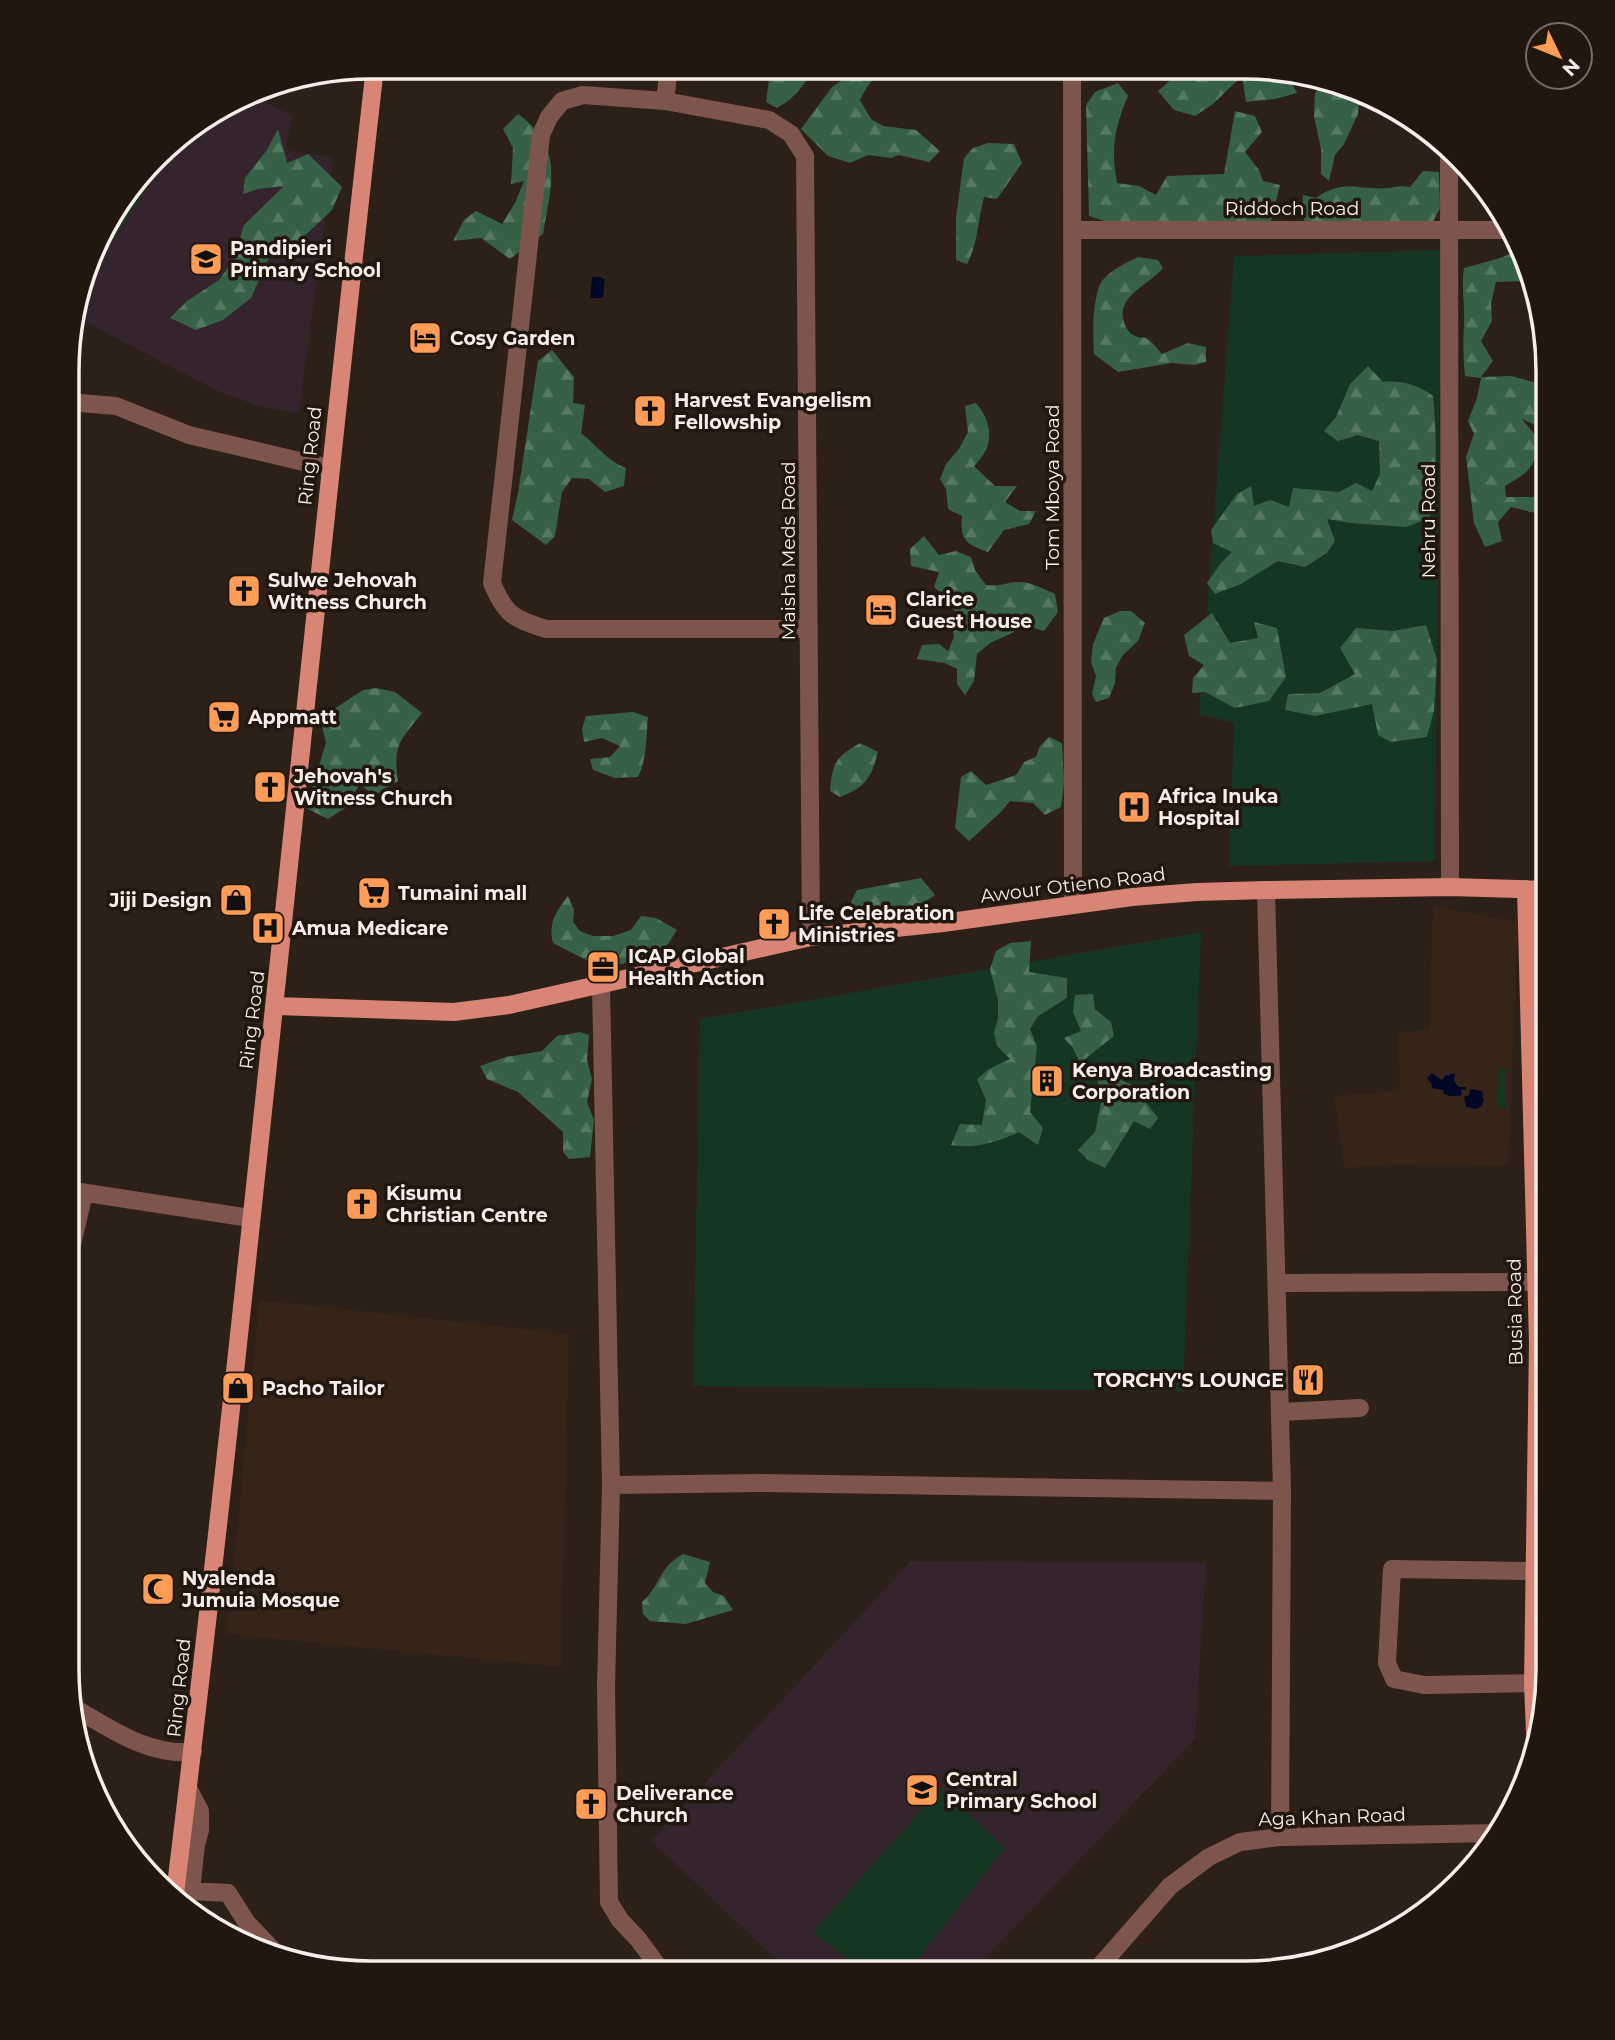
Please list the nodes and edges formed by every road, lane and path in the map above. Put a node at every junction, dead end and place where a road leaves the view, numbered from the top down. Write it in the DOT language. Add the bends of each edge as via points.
graph roads {
  1 [pos="374,79"];
  2 [pos="668,79"];
  3 [pos="1073,79"];
  4 [pos="665,101"];
  5 [pos="1449,162"];
  6 [pos="1448,228"];
  7 [pos="1073,230"];
  8 [pos="1500,230"];
  9 [pos="79,403"];
  10 [pos="329,468"];
  11 [pos="809,629"];
  12 [pos="1450,887"];
  13 [pos="1526,889"];
  14 [pos="1536,889"];
  15 [pos="1266,890"];
  16 [pos="1073,905"];
  17 [pos="811,937"];
  18 [pos="601,985"];
  19 [pos="276,1006"];
  20 [pos="79,1192"];
  21 [pos="250,1218"];
  22 [pos="1535,1282"];
  23 [pos="1277,1283"];
  24 [pos="1536,1290"];
  25 [pos="1360,1409"];
  26 [pos="1281,1412"];
  27 [pos="611,1485"];
  28 [pos="1282,1491"];
  29 [pos="1536,1520"];
  30 [pos="1534,1571"];
  31 [pos="1533,1683"];
  32 [pos="1535,1695"];
  33 [pos="82,1713"];
  34 [pos="192,1752"];
  35 [pos="188,1788"];
  36 [pos="1486,1833"];
  37 [pos="1280,1837"];
  38 [pos="176,1887"];
  39 [pos="264,1941"];
  40 [pos="654,1961"];
  41 [pos="1105,1961"];
  1 -- 10 [label="main road, Ring Road"];
  2 -- 4 [label="street"];
  3 -- 7 [label="street, Tom Mboya Road"];
  4 -- 11 [label="street, Maisha Meds Road" via="769,120 791,134 806,156"];
  4 -- 11 [label="street, Maisha Meds Road" via="583,95 562,101 541,135 492,583 502,607 520,621 546,629"];
  5 -- 6 [label="street, Nehru Road"];
  6 -- 7 [label="street, Riddoch Road"];
  6 -- 8 [label="street, Riddoch Road"];
  6 -- 12 [label="street, Nehru Road"];
  7 -- 16 [label="street, Tom Mboya Road"];
  9 -- 10 [label="street" via="116,406 189,435"];
  10 -- 19 [label="main road, Ring Road"];
  11 -- 17 [label="street, Maisha Meds Road"];
  12 -- 13 [label="main road, Awour Otieno Road"];
  12 -- 15 [label="main road, Awour Otieno Road"];
  13 -- 14 [label="main road, Awour Otieno Road"];
  13 -- 22 [label="main road, Busia Road"];
  15 -- 16 [label="main road, Awour Otieno Road"];
  15 -- 23 [label="street"];
  16 -- 17 [label="main road, Awour Otieno Road"];
  17 -- 18 [label="main road, Awour Otieno Road"];
  18 -- 19 [label="main road, Awour Otieno Road" via="454,1012"];
  18 -- 27 [label="street"];
  19 -- 21 [label="main road, Ring Road"];
  20 -- 21 [label="street"];
  21 -- 34 [label="main road, Ring Road"];
  22 -- 23 [label="street"];
  22 -- 24 [label="main road, Busia Road"];
  23 -- 26 [label="street"];
  25 -- 26 [label="street"];
  26 -- 28 [label="street"];
  27 -- 28 [label="street"];
  27 -- 40 [label="street" via="606,1686 609,1902"];
  28 -- 37 [label="street"];
  29 -- 30 [label="main road, Busia Road"];
  30 -- 31 [label="main road, Busia Road"];
  30 -- 31 [label="street" via="1392,1569 1387,1663 1394,1679 1424,1685"];
  31 -- 32 [label="main road, Busia Road"];
  33 -- 34 [label="street" via="147,1747 175,1754"];
  34 -- 35 [label="main road, Ring Road"];
  35 -- 38 [label="main road, Ring Road"];
  35 -- 39 [label="street" via="200,1811 191,1891 228,1893"];
  36 -- 37 [label="street, Aga Khan Road"];
  37 -- 41 [label="street, Aga Khan Road" via="1240,1843 1192,1868 1170,1886"];
}
